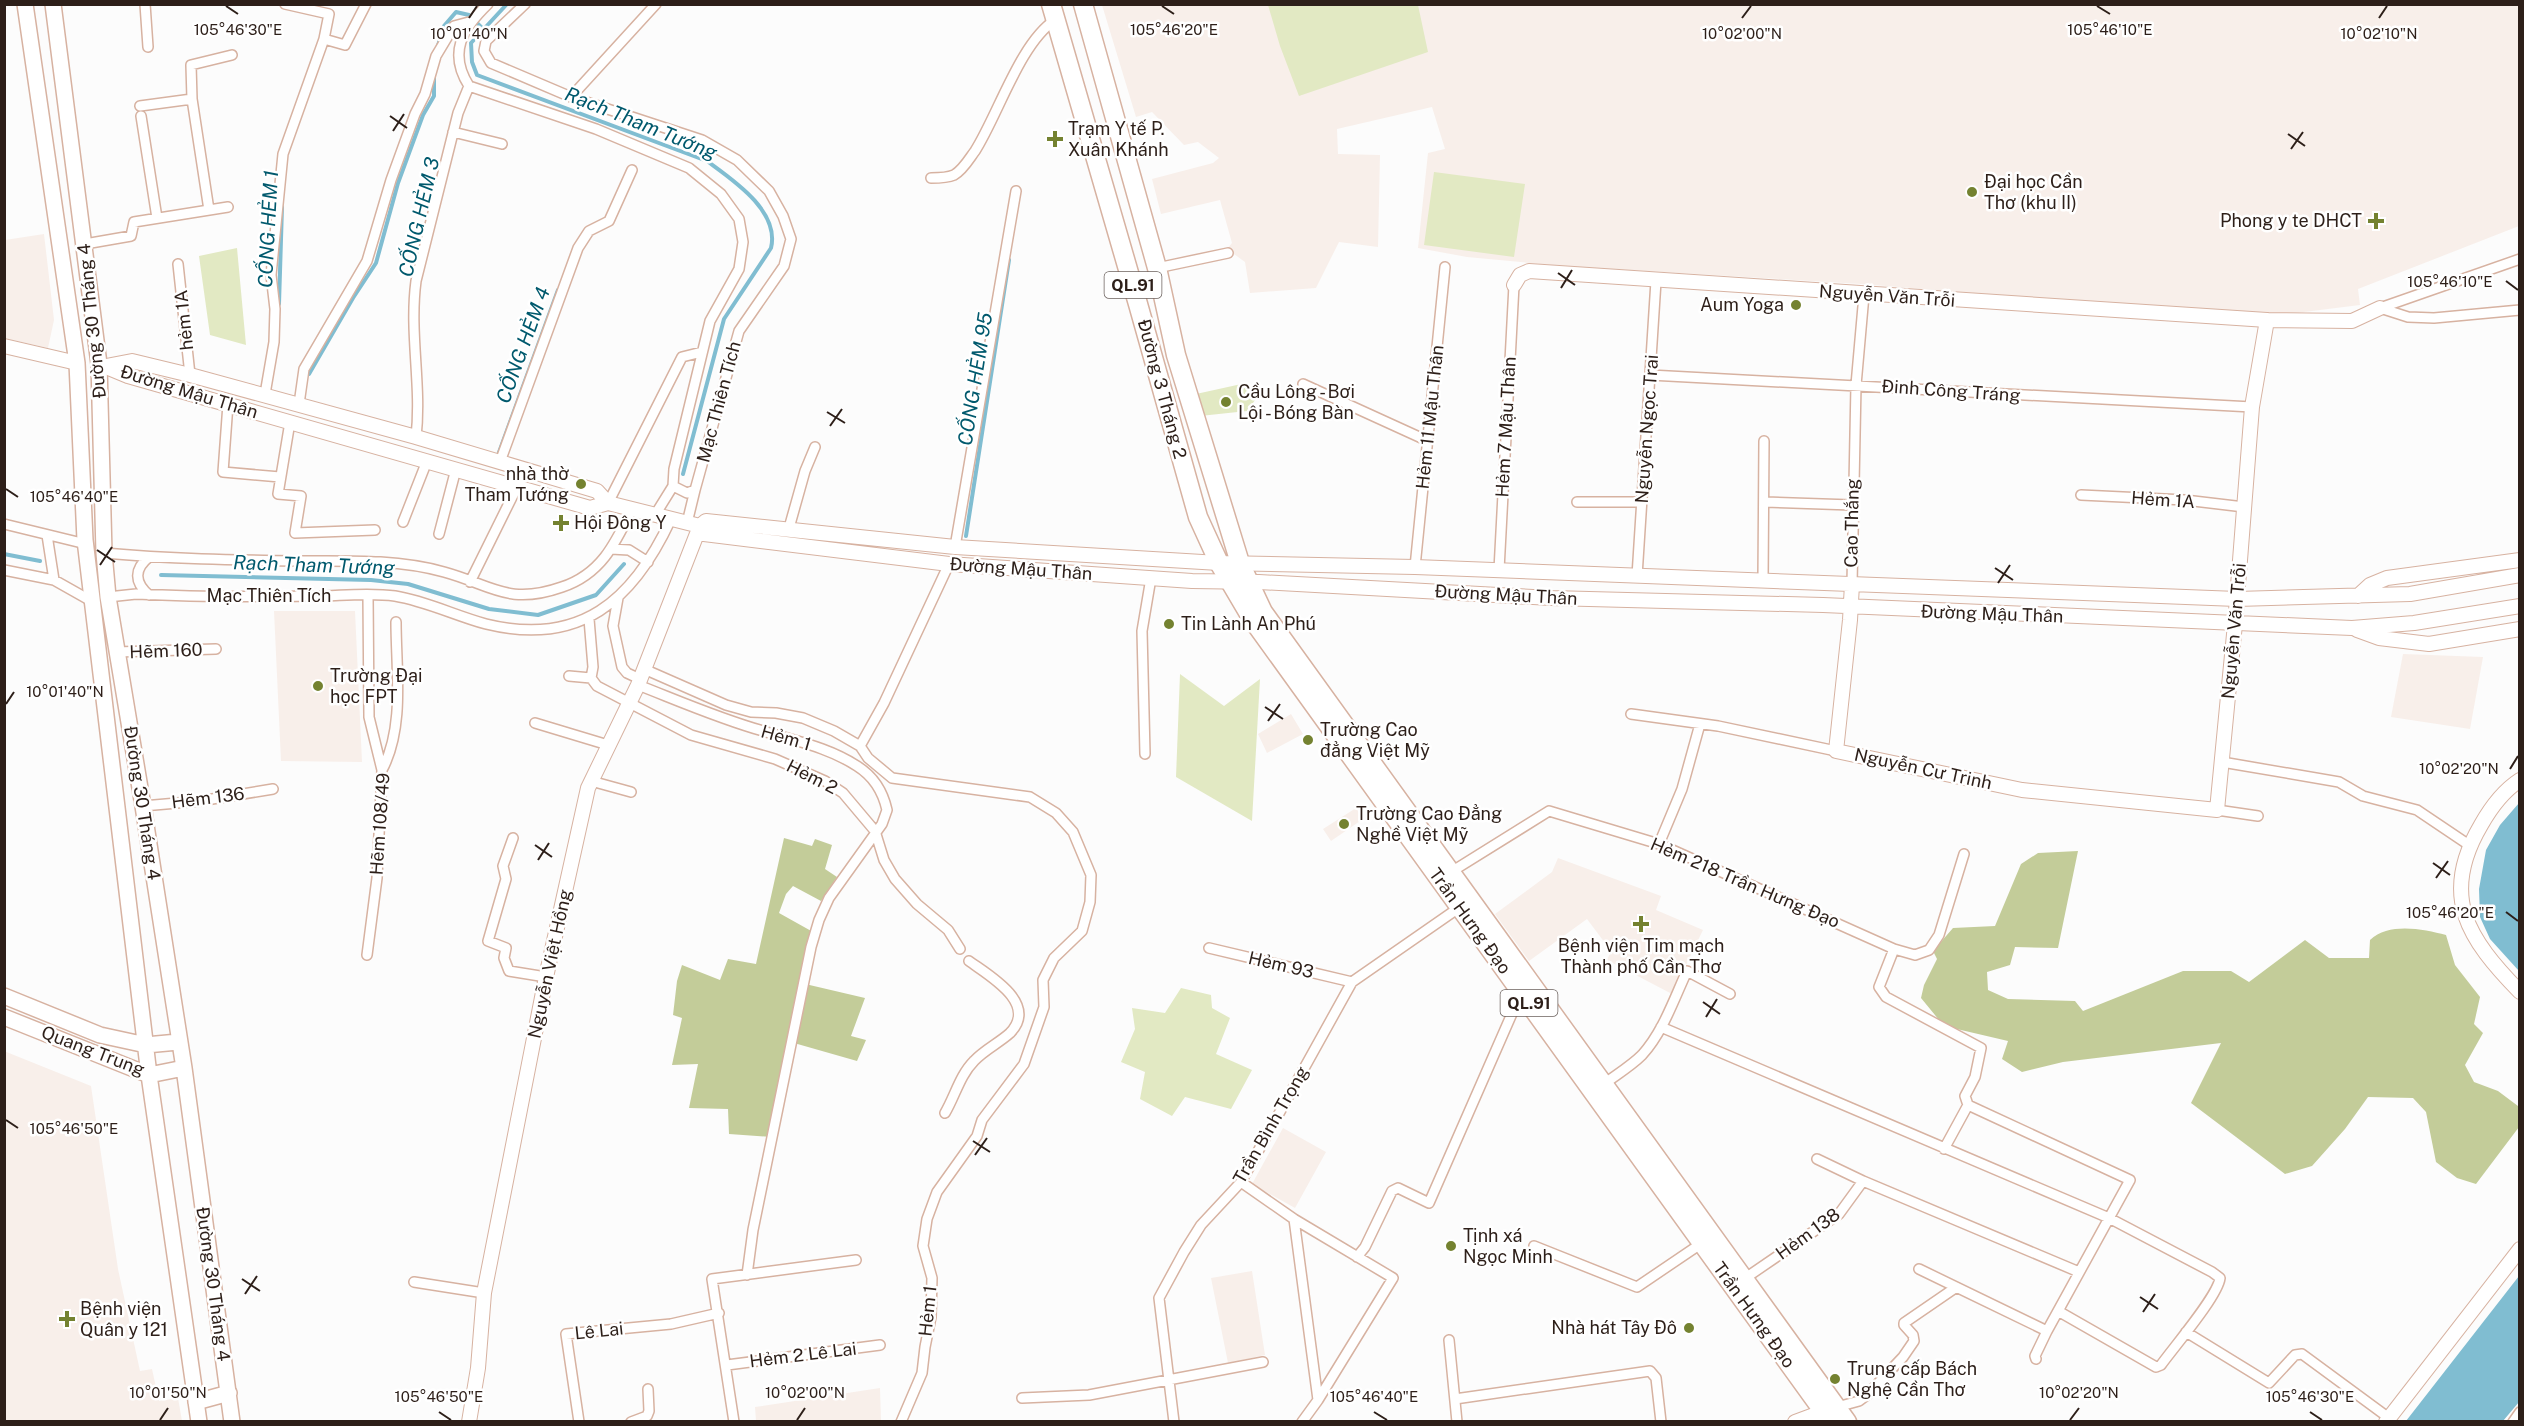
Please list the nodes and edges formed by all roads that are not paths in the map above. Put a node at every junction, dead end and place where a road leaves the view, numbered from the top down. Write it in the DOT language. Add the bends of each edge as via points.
graph roads {
  1 [pos="25,4"];
  2 [pos="53,4"];
  3 [pos="145,4"];
  4 [pos="285,4"];
  5 [pos="366,4"];
  6 [pos="488,4"];
  7 [pos="525,4"];
  8 [pos="656,4"];
  9 [pos="1083,4"];
  10 [pos="1053,12"];
  11 [pos="469,22"];
  12 [pos="324,39"];
  13 [pos="148,47"];
  14 [pos="232,55"];
  15 [pos="469,86"];
  16 [pos="571,97"];
  17 [pos="192,99"];
  18 [pos="140,105"];
  19 [pos="141,116"];
  20 [pos="453,132"];
  21 [pos="502,144"];
  22 [pos="632,170"];
  23 [pos="931,178"];
  24 [pos="1016,191"];
  25 [pos="228,207"];
  26 [pos="209,210"];
  27 [pos="157,218"];
  28 [pos="85,244"];
  29 [pos="1228,253"];
  30 [pos="2520,260"];
  31 [pos="178,264"];
  32 [pos="1445,267"];
  33 [pos="1157,268"];
  34 [pos="1656,281"];
  35 [pos="1514,285"];
  36 [pos="1864,295"];
  37 [pos="2380,308"];
  38 [pos="2520,310"];
  39 [pos="2267,320"];
  40 [pos="4,346"];
  41 [pos="702,352"];
  42 [pos="77,363"];
  43 [pos="102,365"];
  44 [pos="190,375"];
  45 [pos="1650,375"];
  46 [pos="219,382"];
  47 [pos="1303,384"];
  48 [pos="1856,385"];
  49 [pos="265,394"];
  50 [pos="222,402"];
  51 [pos="300,404"];
  52 [pos="2252,407"];
  53 [pos="290,422"];
  54 [pos="416,437"];
  55 [pos="1428,441"];
  56 [pos="1764,441"];
  57 [pos="815,447"];
  58 [pos="427,461"];
  59 [pos="500,462"];
  60 [pos="456,470"];
  61 [pos="280,477"];
  62 [pos="673,486"];
  63 [pos="517,487"];
  64 [pos="695,490"];
  65 [pos="2081,495"];
  66 [pos="1576,502"];
  67 [pos="1642,502"];
  68 [pos="1765,502"];
  69 [pos="608,503"];
  70 [pos="1852,505"];
  71 [pos="2244,507"];
  72 [pos="632,509"];
  73 [pos="655,515"];
  74 [pos="671,519"];
  75 [pos="403,522"];
  76 [pos="698,523"];
  77 [pos="4,524"];
  78 [pos="789,528"];
  79 [pos="375,530"];
  80 [pos="439,534"];
  81 [pos="47,535"];
  82 [pos="86,544"];
  83 [pos="954,547"];
  84 [pos="611,549"];
  85 [pos="104,553"];
  86 [pos="149,557"];
  87 [pos="2520,560"];
  88 [pos="648,562"];
  89 [pos="1219,563"];
  90 [pos="1239,563"];
  91 [pos="949,564"];
  92 [pos="1414,567"];
  93 [pos="4,570"];
  94 [pos="1499,570"];
  95 [pos="1553,572"];
  96 [pos="2520,575"];
  97 [pos="1638,576"];
  98 [pos="1151,578"];
  99 [pos="54,580"];
  100 [pos="1763,581"];
  101 [pos="470,582"];
  102 [pos="1239,582"];
  103 [pos="1852,584"];
  104 [pos="149,595"];
  105 [pos="368,596"];
  106 [pos="2358,596"];
  107 [pos="108,597"];
  108 [pos="618,598"];
  109 [pos="1551,598"];
  110 [pos="2237,599"];
  111 [pos="93,602"];
  112 [pos="2520,606"];
  113 [pos="1850,608"];
  114 [pos="589,619"];
  115 [pos="396,622"];
  116 [pos="2235,624"];
  117 [pos="2352,628"];
  118 [pos="2520,629"];
  119 [pos="216,649"];
  120 [pos="116,652"];
  121 [pos="569,676"];
  122 [pos="591,678"];
  123 [pos="641,678"];
  124 [pos="629,704"];
  125 [pos="1631,714"];
  126 [pos="535,723"];
  127 [pos="1700,724"];
  128 [pos="608,745"];
  129 [pos="860,747"];
  130 [pos="1836,751"];
  131 [pos="1145,754"];
  132 [pos="2222,762"];
  133 [pos="382,770"];
  134 [pos="2520,780"];
  135 [pos="591,781"];
  136 [pos="273,789"];
  137 [pos="631,792"];
  138 [pos="143,806"];
  139 [pos="2217,810"];
  140 [pos="2258,816"];
  141 [pos="875,831"];
  142 [pos="513,838"];
  143 [pos="1659,844"];
  144 [pos="2469,845"];
  145 [pos="1964,854"];
  146 [pos="1451,872"];
  147 [pos="1460,907"];
  148 [pos="1209,948"];
  149 [pos="960,949"];
  150 [pos="1894,949"];
  151 [pos="367,955"];
  152 [pos="969,961"];
  153 [pos="546,977"];
  154 [pos="1352,982"];
  155 [pos="2520,992"];
  156 [pos="1521,993"];
  157 [pos="1730,994"];
  158 [pos="4,996"];
  159 [pos="4,1017"];
  160 [pos="1661,1027"];
  161 [pos="178,1042"];
  162 [pos="146,1045"];
  163 [pos="184,1068"];
  164 [pos="149,1075"];
  165 [pos="1604,1084"];
  166 [pos="1968,1105"];
  167 [pos="945,1113"];
  168 [pos="1944,1149"];
  169 [pos="1817,1159"];
  170 [pos="1863,1181"];
  171 [pos="1241,1182"];
  172 [pos="2109,1218"];
  173 [pos="1294,1219"];
  174 [pos="1702,1243"];
  175 [pos="1534,1246"];
  176 [pos="2520,1249"];
  177 [pos="1357,1257"];
  178 [pos="856,1260"];
  179 [pos="1919,1269"];
  180 [pos="2079,1272"];
  181 [pos="747,1275"];
  182 [pos="1744,1279"];
  183 [pos="414,1282"];
  184 [pos="1955,1288"];
  185 [pos="484,1293"];
  186 [pos="2058,1311"];
  187 [pos="719,1313"];
  188 [pos="2047,1331"];
  189 [pos="2186,1332"];
  190 [pos="1449,1340"];
  191 [pos="880,1345"];
  192 [pos="2036,1359"];
  193 [pos="1263,1362"];
  194 [pos="727,1365"];
  195 [pos="1169,1380"];
  196 [pos="648,1389"];
  197 [pos="229,1393"];
  198 [pos="1022,1398"];
  199 [pos="1455,1399"];
  200 [pos="1318,1400"];
  201 [pos="196,1402"];
  202 [pos="2520,1412"];
  203 [pos="1835,1415"];
  204 [pos="2388,1420"];
  205 [pos="199,1422"];
  206 [pos="232,1422"];
  207 [pos="469,1422"];
  208 [pos="579,1422"];
  209 [pos="631,1422"];
  210 [pos="734,1422"];
  211 [pos="901,1422"];
  212 [pos="1174,1422"];
  213 [pos="1302,1422"];
  214 [pos="1457,1422"];
  215 [pos="1661,1422"];
  216 [pos="1795,1422"];
  217 [pos="2513,1422"];
  1 -- 42 [label="main road, Đường 30 Tháng 4"];
  2 -- 28 [label="main road, Đường 30 Tháng 4"];
  3 -- 13 [label="street"];
  4 -- 12 [label="street" via="329,14"];
  5 -- 12 [label="street" via="345,45"];
  6 -- 11 [label="street"];
  7 -- 16 [label="street, Mạc Thiên Tích" via="486,41 484,51 491,63"];
  8 -- 16 [label="street"];
  9 -- 33 [label="highway, Đường 3 Tháng 2 / QL.91"];
  10 -- 23 [label="street" via="1018,66 966,164 955,175"];
  10 -- 89 [label="highway, Đường 3 Tháng 2 / QL.91" via="1197,517"];
  11 -- 15 [label="street" via="458,56"];
  11 -- 51 [label="street" via="454,26 436,56 391,180 367,261 304,369"];
  12 -- 49 [label="street" via="283,154 271,275 274,342"];
  14 -- 17 [label="street" via="191,65"];
  15 -- 20 [label="street"];
  15 -- 41 [label="street, Mạc Thiên Tích" via="596,129 688,168 721,194 742,228 741,261 710,321"];
  16 -- 64 [label="street, Mạc Thiên Tích" via="702,140 736,160 769,191 791,239 784,266 739,331"];
  17 -- 18 [label="street"];
  17 -- 26 [label="street"];
  19 -- 27 [label="street"];
  20 -- 21 [label="street"];
  20 -- 54 [label="street" via="416,281"];
  22 -- 59 [label="street" via="609,221 589,231 578,248"];
  24 -- 83 [label="street"];
  25 -- 26 [label="street"];
  26 -- 27 [label="street"];
  27 -- 28 [label="street" via="134,222 131,236"];
  28 -- 43 [label="main road, Đường 30 Tháng 4"];
  29 -- 33 [label="street"];
  30 -- 37 [label="street, Nguyễn Văn Trỗi"];
  31 -- 44 [label="street, hẻm 1A"];
  32 -- 55 [label="street, Hẻm 11 Mậu Thân"];
  33 -- 90 [label="highway, Đường 3 Tháng 2 / QL.91" via="1176,355"];
  34 -- 35 [label="main road, Nguyễn Văn Trỗi" via="1529,271 1520,275"];
  34 -- 36 [label="main road, Nguyễn Văn Trỗi"];
  34 -- 45 [label="street, Nguyễn Ngọc Trai"];
  35 -- 94 [label="street, Hẻm 7 Mậu Thân"];
  36 -- 39 [label="main road, Nguyễn Văn Trỗi"];
  36 -- 48 [label="street, Cao Thắng"];
  37 -- 38 [label="street" via="2408,317 2434,318"];
  37 -- 39 [label="main road, Nguyễn Văn Trỗi" via="2352,321"];
  39 -- 52 [label="main road, Nguyễn Văn Trỗi"];
  40 -- 42 [label="main road"];
  41 -- 62 [label="street, Mạc Thiên Tích" via="676,452"];
  41 -- 69 [label="street" via="682,357"];
  42 -- 43 [label="main road"];
  42 -- 82 [label="main road, Đường 30 Tháng 4"];
  43 -- 44 [label="main road, Đường Mậu Thân" via="132,361"];
  43 -- 50 [label="main road, Đường Mậu Thân"];
  43 -- 85 [label="main road, Đường 30 Tháng 4"];
  44 -- 46 [label="main road, Đường Mậu Thân"];
  45 -- 48 [label="street, Đinh Công Tráng"];
  45 -- 67 [label="street, Nguyễn Ngọc Trai"];
  46 -- 49 [label="main road, Đường Mậu Thân"];
  46 -- 50 [label="main road"];
  47 -- 55 [label="street"];
  48 -- 52 [label="street, Đinh Công Tráng"];
  48 -- 70 [label="street, Cao Thắng"];
  49 -- 51 [label="main road, Đường Mậu Thân"];
  50 -- 53 [label="main road, Đường Mậu Thân"];
  50 -- 61 [label="street" via="223,472"];
  51 -- 54 [label="main road, Đường Mậu Thân"];
  52 -- 71 [label="main road, Nguyễn Văn Trỗi"];
  53 -- 58 [label="main road, Đường Mậu Thân"];
  53 -- 61 [label="street"];
  54 -- 59 [label="main road, Đường Mậu Thân"];
  55 -- 92 [label="street, Hẻm 11 Mậu Thân"];
  56 -- 68 [label="street"];
  57 -- 78 [label="street"];
  58 -- 60 [label="main road, Đường Mậu Thân"];
  58 -- 75 [label="street"];
  59 -- 69 [label="main road, Đường Mậu Thân" via="597,491"];
  60 -- 63 [label="main road, Đường Mậu Thân"];
  60 -- 80 [label="street"];
  61 -- 79 [label="street" via="278,494 301,496 295,533"];
  62 -- 64 [label="street" via="687,493"];
  62 -- 73 [label="street, Mạc Thiên Tích"];
  63 -- 69 [label="main road, Đường Mậu Thân" via="590,508"];
  63 -- 101 [label="street"];
  64 -- 76 [label="street, Mạc Thiên Tích"];
  65 -- 71 [label="street, Hẻm 1A"];
  66 -- 67 [label="street"];
  67 -- 97 [label="street, Nguyễn Ngọc Trai"];
  68 -- 70 [label="street"];
  68 -- 100 [label="street"];
  69 -- 72 [label="main road, Đường Mậu Thân"];
  70 -- 103 [label="street, Cao Thắng"];
  71 -- 110 [label="main road, Nguyễn Văn Trỗi"];
  72 -- 73 [label="main road, Đường Mậu Thân"];
  72 -- 84 [label="street, Mạc Thiên Tích"];
  73 -- 74 [label="main road, Đường Mậu Thân"];
  74 -- 76 [label="main road, Đường Mậu Thân"];
  74 -- 88 [label="street, Mạc Thiên Tích"];
  76 -- 78 [label="main road, Đường Mậu Thân"];
  76 -- 91 [label="main road, Đường Mậu Thân" via="704,534"];
  76 -- 123 [label="main road, Nguyễn Việt Hồng"];
  77 -- 81 [label="street"];
  78 -- 83 [label="main road, Đường Mậu Thân"];
  81 -- 82 [label="street"];
  81 -- 99 [label="street"];
  82 -- 111 [label="main road, Đường 30 Tháng 4"];
  83 -- 89 [label="main road, Đường Mậu Thân"];
  83 -- 91 [label="main road"];
  84 -- 88 [label="street" via="628,550"];
  84 -- 101 [label="street, Mạc Thiên Tích" via="581,579 540,593 498,593"];
  85 -- 86 [label="street, Mạc Thiên Tích"];
  85 -- 107 [label="main road, Đường 30 Tháng 4"];
  86 -- 101 [label="street, Mạc Thiên Tích" via="402,564 445,572"];
  86 -- 104 [label="street" via="138,569 136,578"];
  87 -- 106 [label="main road" via="2387,578 2370,585"];
  88 -- 108 [label="street, Mạc Thiên Tích"];
  89 -- 90 [label="main road, Đường Mậu Thân"];
  89 -- 102 [label="highway, Trần Hưng Đạo / QL.91"];
  90 -- 92 [label="main road, Đường Mậu Thân"];
  90 -- 102 [label="highway, Trần Hưng Đạo / QL.91"];
  91 -- 98 [label="main road, Đường Mậu Thân"];
  91 -- 129 [label="street"];
  92 -- 94 [label="main road, Đường Mậu Thân"];
  93 -- 99 [label="street"];
  94 -- 95 [label="main road, Đường Mậu Thân"];
  95 -- 97 [label="main road, Đường Mậu Thân"];
  95 -- 109 [label="main road"];
  96 -- 106 [label="main road, Đường Mậu Thân" via="2410,594"];
  97 -- 100 [label="main road, Đường Mậu Thân"];
  98 -- 102 [label="main road, Đường Mậu Thân"];
  98 -- 131 [label="street" via="1142,631"];
  99 -- 111 [label="street"];
  100 -- 103 [label="main road, Đường Mậu Thân"];
  102 -- 109 [label="main road, Đường Mậu Thân"];
  102 -- 146 [label="highway, Trần Hưng Đạo / QL.91"];
  102 -- 147 [label="highway, Trần Hưng Đạo / QL.91" via="1252,619"];
  103 -- 110 [label="main road, Đường Mậu Thân"];
  103 -- 113 [label="main road, Cao Thắng"];
  104 -- 105 [label="street, Mạc Thiên Tích"];
  104 -- 107 [label="street, Mạc Thiên Tích"];
  105 -- 114 [label="street, Mạc Thiên Tích" via="395,596 505,628 527,630"];
  105 -- 133 [label="street" via="369,717"];
  106 -- 110 [label="main road, Đường Mậu Thân"];
  107 -- 120 [label="main road, Đường 30 Tháng 4"];
  108 -- 114 [label="street, Mạc Thiên Tích"];
  108 -- 123 [label="street" via="613,626 621,666"];
  109 -- 113 [label="main road, Đường Mậu Thân"];
  110 -- 116 [label="main road, Nguyễn Văn Trỗi"];
  111 -- 162 [label="main road, Đường 30 Tháng 4"];
  112 -- 117 [label="main road, Đường Mậu Thân" via="2414,623"];
  113 -- 116 [label="main road, Đường Mậu Thân"];
  113 -- 130 [label="main road, Cao Thắng"];
  114 -- 122 [label="street"];
  115 -- 133 [label="street, Hẽm 108/49" via="395,730"];
  116 -- 117 [label="main road, Đường Mậu Thân"];
  116 -- 132 [label="main road, Nguyễn Văn Trỗi"];
  117 -- 118 [label="main road" via="2379,638 2429,644"];
  119 -- 120 [label="street, Hẽm 160"];
  120 -- 138 [label="main road, Đường 30 Tháng 4"];
  121 -- 122 [label="street"];
  122 -- 124 [label="street" via="597,686"];
  123 -- 124 [label="main road, Nguyễn Việt Hồng"];
  123 -- 129 [label="street, Hẻm 1" via="735,708 803,718"];
  123 -- 141 [label="street, Hẻm 1" via="736,723 817,746 858,766 877,784 885,801 887,817"];
  124 -- 128 [label="main road, Nguyễn Việt Hồng"];
  124 -- 141 [label="street, Hẻm 2" via="691,735 775,759 825,781 843,793"];
  125 -- 127 [label="street, Nguyễn Cư Trinh"];
  126 -- 128 [label="street"];
  127 -- 130 [label="street, Nguyễn Cư Trinh"];
  127 -- 143 [label="street" via="1682,789"];
  128 -- 135 [label="main road, Nguyễn Việt Hồng"];
  129 -- 211 [label="street, Hẻm 1" via="892,778 1030,797 1056,813 1073,832 1091,875 1090,902 1082,931 1054,958 1043,980 1044,1006 1024,1064 982,1120 977,1137 937,1192 927,1219 923,1246 932,1278 931,1317 922,1373"];
  130 -- 139 [label="main road, Nguyễn Cư Trinh" via="2022,790"];
  132 -- 139 [label="main road"];
  132 -- 144 [label="street" via="2338,782 2363,796 2417,810"];
  133 -- 151 [label="street, Hẽm 108/49"];
  134 -- 144 [label="main road" via="2488,813"];
  135 -- 137 [label="street"];
  135 -- 153 [label="main road, Nguyễn Việt Hồng"];
  136 -- 138 [label="street, Hẽm 136"];
  138 -- 161 [label="main road, Đường 30 Tháng 4"];
  139 -- 140 [label="street, Nguyễn Cư Trinh"];
  141 -- 149 [label="street, Hẻm 2" via="895,879 948,930"];
  141 -- 181 [label="street, Hẻm 1" via="829,898 811,947"];
  142 -- 153 [label="street" via="503,866 506,879 488,941 506,948 504,958 509,971"];
  143 -- 146 [label="street, Hẻm 218 Trần Hưng Đạo" via="1549,811"];
  143 -- 150 [label="street, Hẻm 218 Trần Hưng Đạo"];
  144 -- 155 [label="main road" via="2462,866 2462,911 2479,945"];
  145 -- 150 [label="street, Hẻm 218 Trần Hưng Đạo" via="1939,935 1929,950 1915,955"];
  146 -- 165 [label="highway, Trần Hưng Đạo / QL.91"];
  147 -- 154 [label="street, Trần Bình Trọng"];
  147 -- 156 [label="highway, Trần Hưng Đạo / QL.91"];
  148 -- 154 [label="street, Hẻm 93"];
  150 -- 166 [label="street" via="1881,980 1881,992 1981,1048 1976,1077 1965,1096"];
  152 -- 167 [label="street" via="1012,993 1017,1002 1017,1021 1008,1034 973,1061"];
  153 -- 185 [label="main road, Nguyễn Việt Hồng"];
  154 -- 171 [label="street, Trần Bình Trọng"];
  156 -- 174 [label="highway, Trần Hưng Đạo / QL.91"];
  156 -- 177 [label="street" via="1429,1203 1398,1188 1392,1191"];
  157 -- 160 [label="street" via="1687,970"];
  158 -- 162 [label="main road, Quang Trung" via="100,1035"];
  159 -- 164 [label="main road, Quang Trung"];
  160 -- 165 [label="street" via="1641,1055"];
  160 -- 168 [label="street"];
  161 -- 162 [label="main road, Quang Trung"];
  161 -- 163 [label="main road, Đường 30 Tháng 4"];
  162 -- 164 [label="main road, Đường 30 Tháng 4"];
  163 -- 164 [label="main road, Quang Trung"];
  163 -- 197 [label="main road, Đường 30 Tháng 4"];
  164 -- 201 [label="main road, Đường 30 Tháng 4"];
  165 -- 182 [label="highway, Trần Hưng Đạo / QL.91"];
  166 -- 168 [label="street"];
  166 -- 172 [label="street" via="2130,1180"];
  168 -- 172 [label="street"];
  169 -- 170 [label="street"];
  170 -- 180 [label="street"];
  170 -- 182 [label="street, Hẻm 138" via="1839,1214"];
  171 -- 173 [label="street"];
  171 -- 195 [label="street, Trần Bình Trọng" via="1201,1225 1159,1298"];
  172 -- 180 [label="street"];
  172 -- 189 [label="street" via="2220,1278"];
  173 -- 177 [label="street"];
  173 -- 200 [label="street"];
  174 -- 175 [label="street" via="1637,1287"];
  174 -- 203 [label="highway, Trần Hưng Đạo / QL.91"];
  176 -- 204 [label="main road"];
  177 -- 200 [label="street" via="1393,1278"];
  178 -- 181 [label="street"];
  179 -- 184 [label="street"];
  180 -- 186 [label="street"];
  181 -- 187 [label="street" via="712,1279"];
  182 -- 203 [label="highway, Trần Hưng Đạo / QL.91"];
  183 -- 185 [label="street"];
  184 -- 188 [label="street"];
  184 -- 203 [label="street" via="1904,1323 1914,1341 1878,1384"];
  185 -- 207 [label="main road, Nguyễn Việt Hồng"];
  186 -- 188 [label="street"];
  186 -- 189 [label="street" via="2156,1367"];
  187 -- 194 [label="street"];
  187 -- 208 [label="street, Lê Lai" via="671,1324 566,1334"];
  188 -- 192 [label="street"];
  189 -- 204 [label="street" via="2269,1383 2295,1355 2302,1354"];
  190 -- 199 [label="street"];
  191 -- 194 [label="street, Hẻm 2 Lê Lai"];
  193 -- 195 [label="street"];
  194 -- 210 [label="street"];
  195 -- 198 [label="street" via="1089,1395"];
  195 -- 212 [label="street, Trần Bình Trọng"];
  196 -- 209 [label="street" via="647,1416"];
  197 -- 201 [label="main road"];
  197 -- 206 [label="main road, Đường 30 Tháng 4"];
  199 -- 214 [label="street"];
  199 -- 215 [label="street" via="1650,1371 1656,1378"];
  200 -- 213 [label="street"];
  201 -- 205 [label="main road, Đường 30 Tháng 4"];
  202 -- 217 [label="street"];
  203 -- 216 [label="main road"];
}
